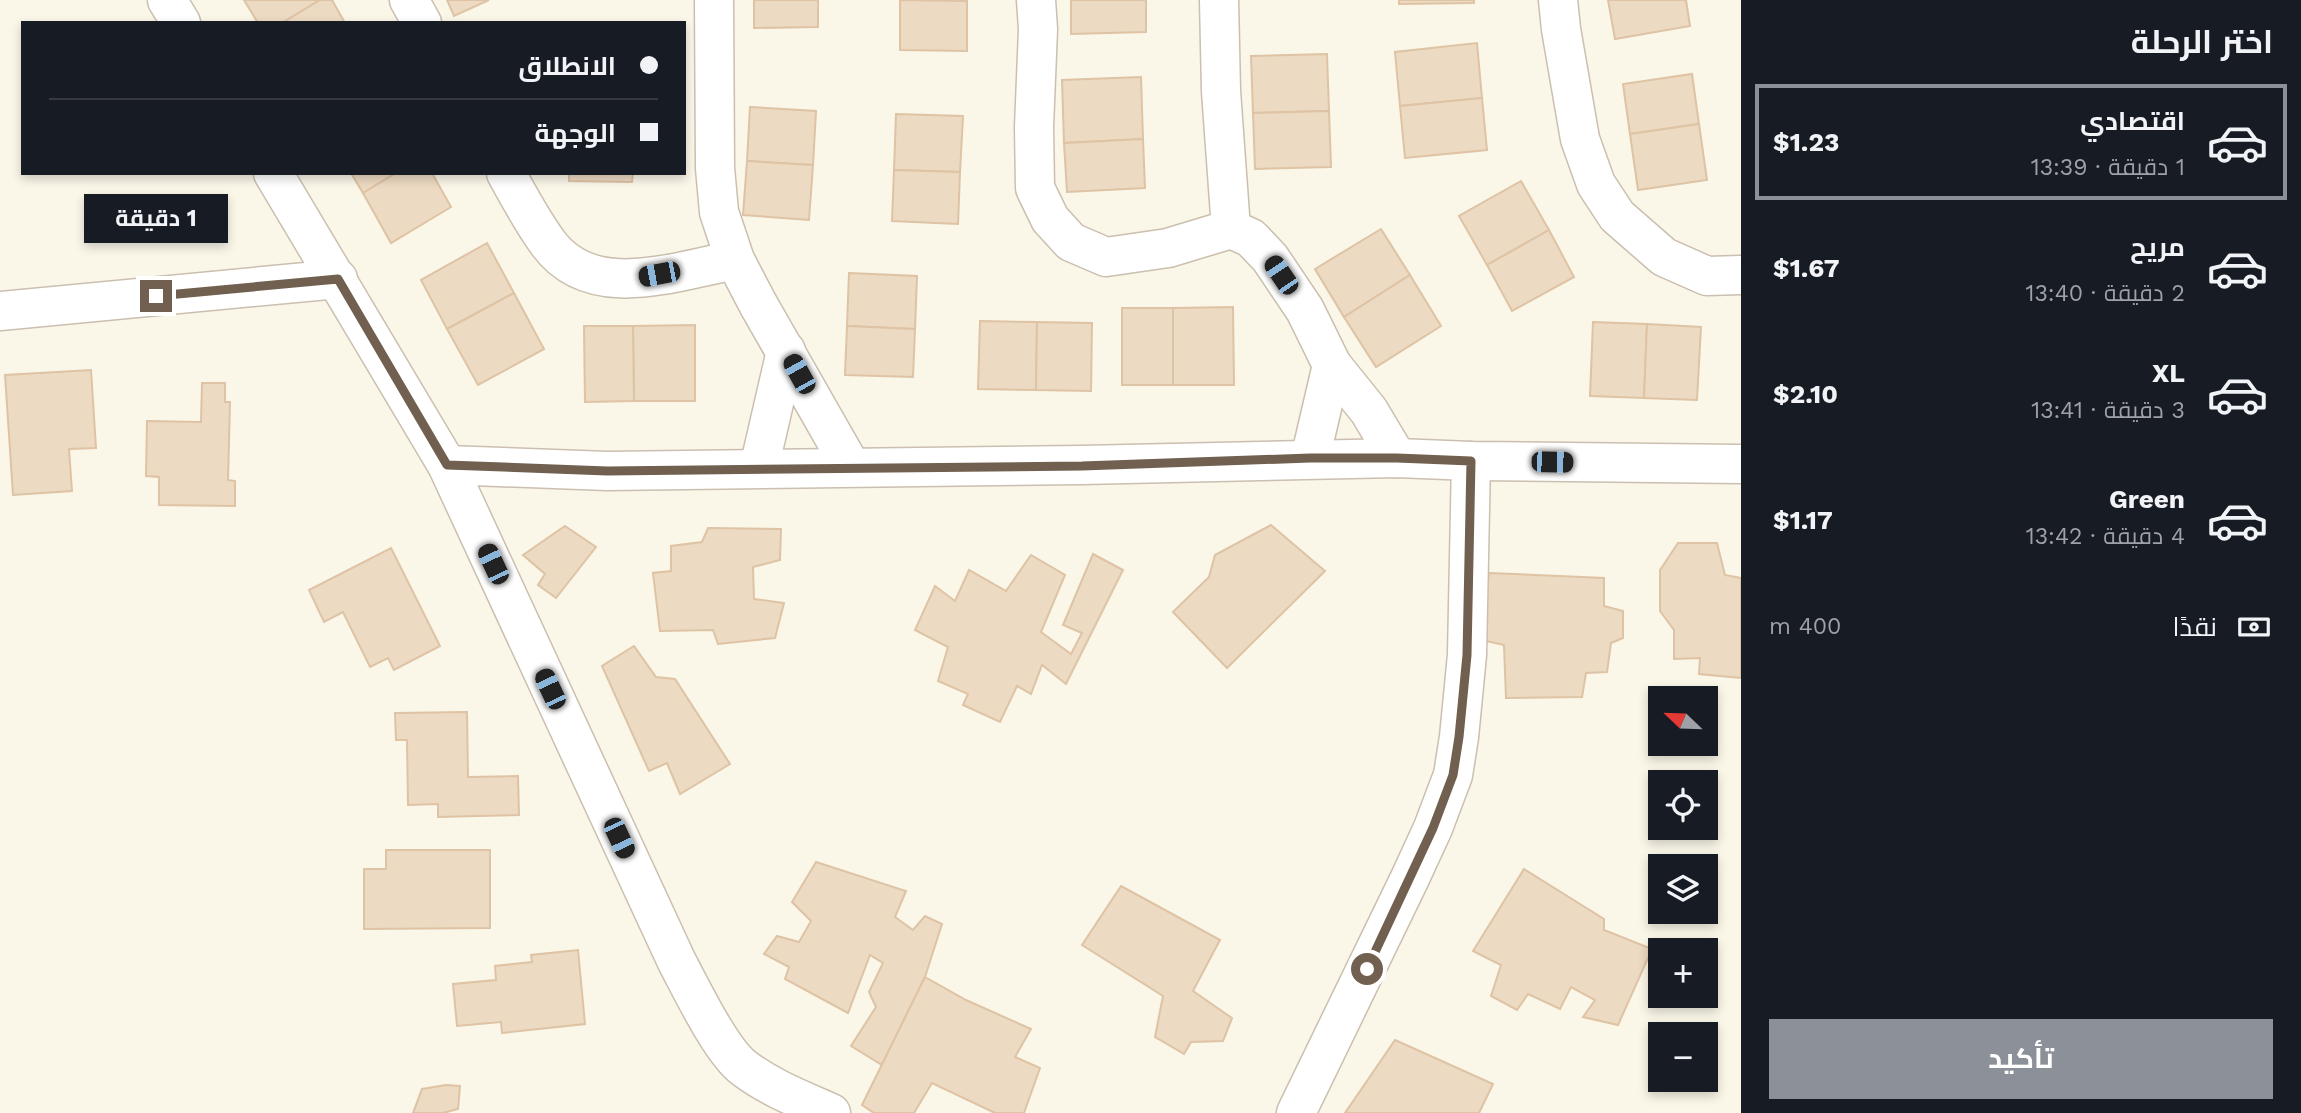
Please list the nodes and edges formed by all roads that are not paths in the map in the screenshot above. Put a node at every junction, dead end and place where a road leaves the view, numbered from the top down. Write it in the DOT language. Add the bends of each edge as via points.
graph roads {
  1 [pos="167,0"];
  2 [pos="409,0"];
  3 [pos="714,0"];
  4 [pos="1036,0"];
  5 [pos="1219,0"];
  6 [pos="1558,0"];
  7 [pos="180,21"];
  8 [pos="421,21"];
  9 [pos="274,175"];
  10 [pos="507,175"];
  11 [pos="1231,229"];
  12 [pos="735,260"];
  13 [pos="1741,275"];
  14 [pos="338,279"];
  15 [pos="0,311"];
  16 [pos="786,351"];
  17 [pos="1332,365"];
  18 [pos="1310,458"];
  19 [pos="1397,458"];
  20 [pos="1471,461"];
  21 [pos="1741,464"];
  22 [pos="447,465"];
  23 [pos="851,467"];
  24 [pos="759,468"];
  25 [pos="831,1113"];
  26 [pos="1296,1113"];
  1 -- 7 [label="street"];
  2 -- 8 [label="street"];
  3 -- 12 [label="street" via="715,169 719,212"];
  4 -- 11 [label="street" via="1035,188 1050,219 1071,242 1106,257 1168,248"];
  5 -- 11 [label="street"];
  6 -- 13 [label="street" via="1580,139 1597,184 1617,216 1664,257 1707,276"];
  9 -- 14 [label="street"];
  10 -- 12 [label="street" via="549,245 583,271 633,279"];
  11 -- 17 [label="street" via="1251,238 1270,258 1305,310"];
  12 -- 16 [label="street"];
  14 -- 15 [label="street"];
  14 -- 22 [label="street"];
  16 -- 23 [label="street"];
  16 -- 24 [label="street"];
  17 -- 18 [label="street"];
  17 -- 19 [label="street" via="1369,411"];
  18 -- 19 [label="street"];
  18 -- 23 [label="street" via="1082,466"];
  19 -- 20 [label="street"];
  20 -- 21 [label="street"];
  20 -- 26 [label="street" via="1467,655 1453,775 1410,878"];
  22 -- 24 [label="street" via="607,471"];
  22 -- 25 [label="street" via="677,962 705,1013 741,1067"];
  23 -- 24 [label="street"];
}
